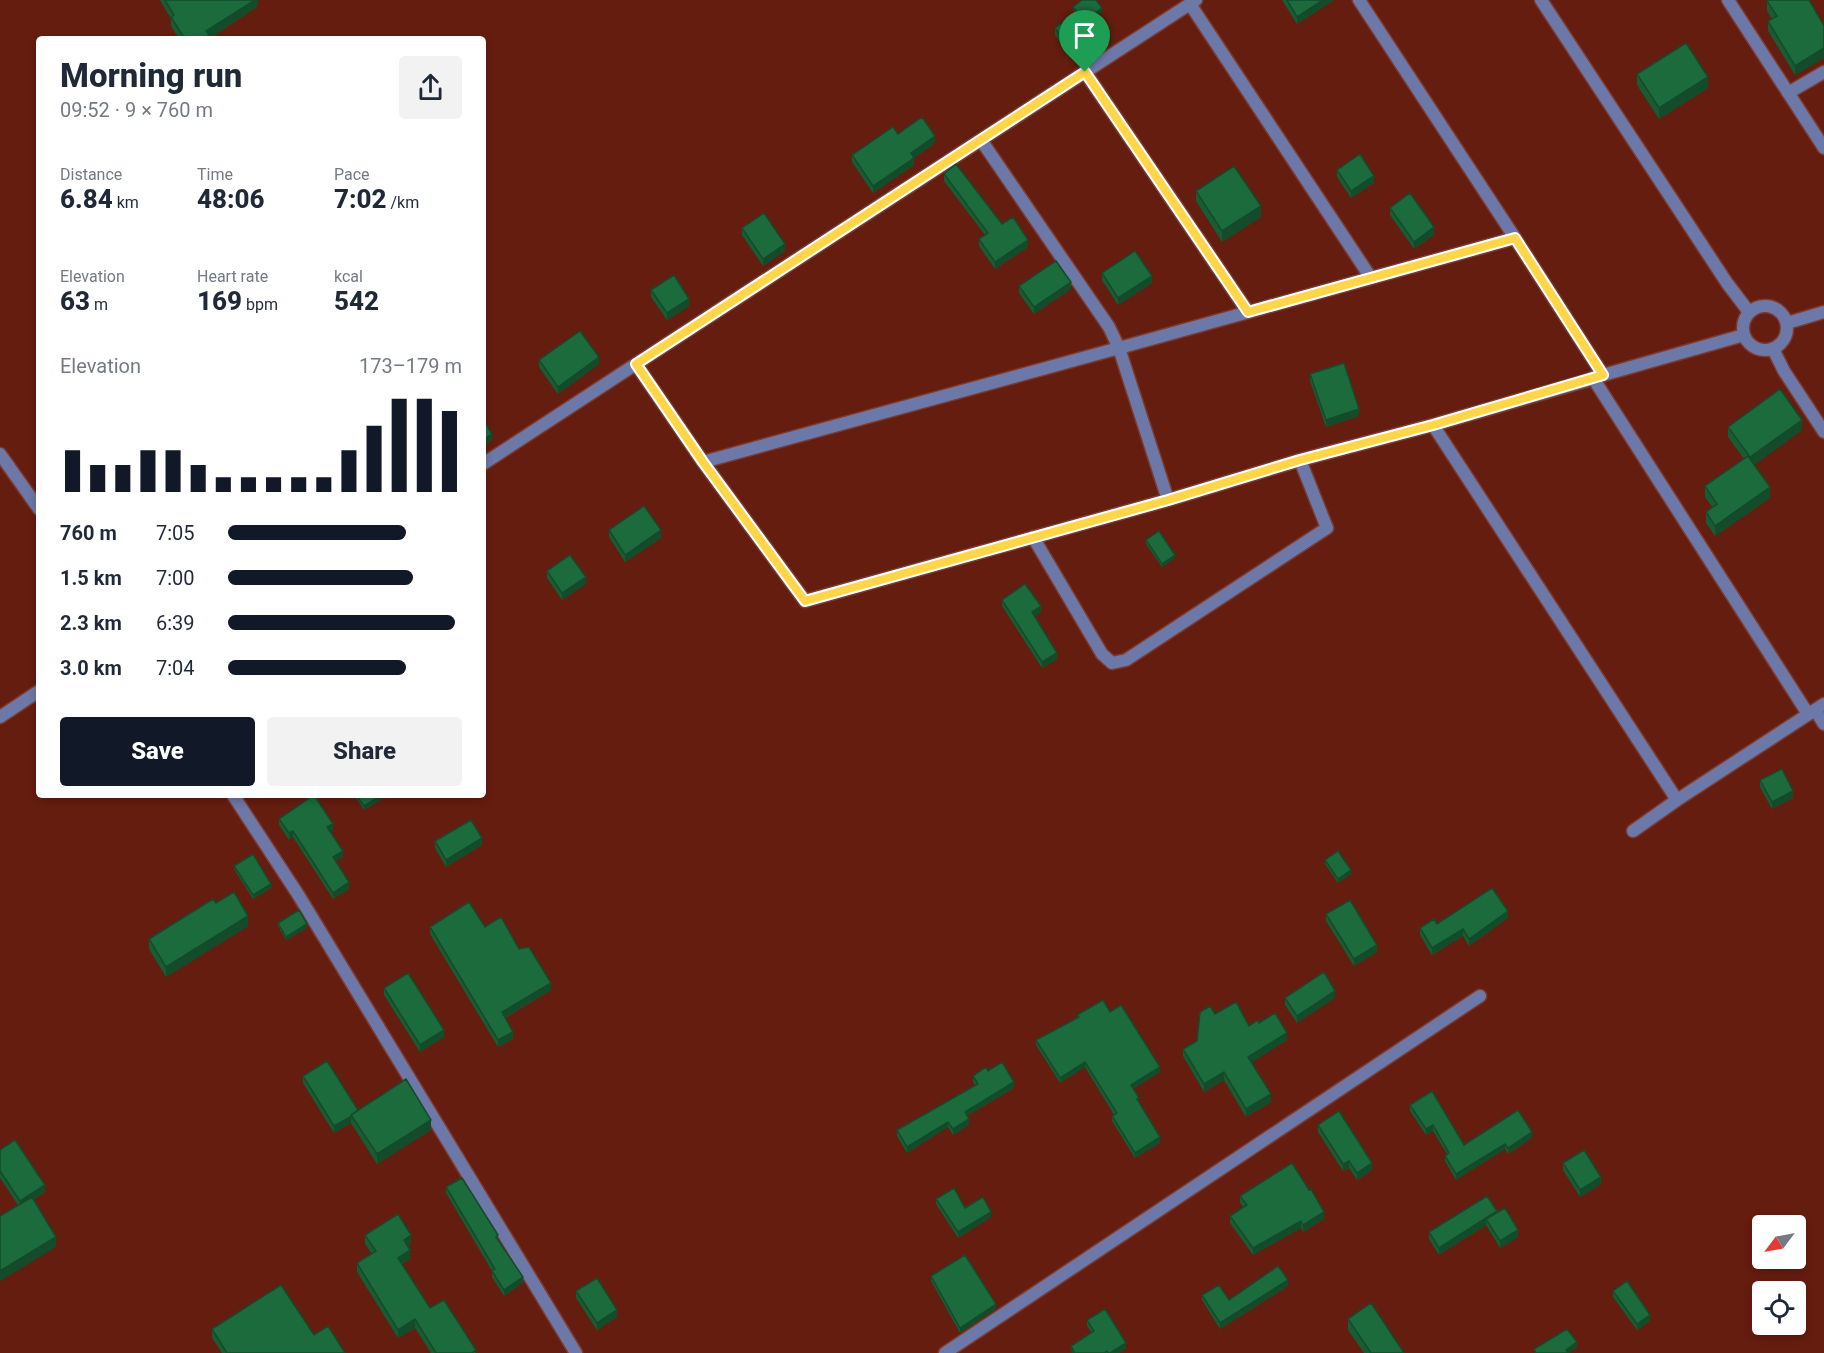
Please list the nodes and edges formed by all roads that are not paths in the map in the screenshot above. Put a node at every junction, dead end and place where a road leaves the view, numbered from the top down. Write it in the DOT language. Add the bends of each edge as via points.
graph roads {
  1 [pos="1359,0"];
  2 [pos="1541,0"];
  3 [pos="1728,0"];
  4 [pos="1193,2"];
  5 [pos="1085,72"];
  6 [pos="1824,72"];
  7 [pos="1788,93"];
  8 [pos="981,140"];
  9 [pos="1824,148"];
  10 [pos="1515,238"];
  11 [pos="1371,278"];
  12 [pos="1248,312"];
  13 [pos="1749,312"];
  14 [pos="1824,312"];
  15 [pos="1787,323"];
  16 [pos="1744,335"];
  17 [pos="1119,348"];
  18 [pos="1773,349"];
  19 [pos="636,364"];
  20 [pos="1598,377"];
  21 [pos="1433,425"];
  22 [pos="1824,432"];
  23 [pos="0,454"];
  24 [pos="1300,460"];
  25 [pos="486,462"];
  26 [pos="703,462"];
  27 [pos="1168,500"];
  28 [pos="36,505"];
  29 [pos="1033,537"];
  30 [pos="36,694"];
  31 [pos="1816,709"];
  32 [pos="0,717"];
  33 [pos="1824,724"];
  34 [pos="235,798"];
  35 [pos="1677,800"];
  36 [pos="1633,831"];
  37 [pos="1480,996"];
  38 [pos="576,1353"];
  39 [pos="945,1353"];
  1 -- 10 [label="street"];
  2 -- 13 [label="street"];
  3 -- 7 [label="street"];
  4 -- 5 [label="street"];
  4 -- 11 [label="street"];
  5 -- 8 [label="street"];
  5 -- 12 [label="street"];
  6 -- 7 [label="street"];
  7 -- 9 [label="street"];
  8 -- 17 [label="street" via="1109,327"];
  8 -- 19 [label="street"];
  10 -- 11 [label="street"];
  10 -- 20 [label="street"];
  11 -- 12 [label="street"];
  12 -- 17 [label="street"];
  13 -- 15 [label="street" via="1759,306 1772,306"];
  13 -- 16 [label="street" via="1744,319"];
  14 -- 15 [label="street"];
  15 -- 18 [label="street" via="1787,334"];
  16 -- 18 [label="street" via="1761,350"];
  16 -- 20 [label="street"];
  17 -- 26 [label="street"];
  17 -- 27 [label="street"];
  18 -- 22 [label="street"];
  19 -- 25 [label="street"];
  19 -- 26 [label="street"];
  20 -- 21 [label="street"];
  20 -- 31 [label="street"];
  21 -- 24 [label="street"];
  21 -- 35 [label="street"];
  23 -- 28 [label="street"];
  24 -- 27 [label="street"];
  24 -- 29 [label="street" via="1327,528 1126,660 1112,663 1102,654"];
  26 -- 29 [label="street" via="805,601"];
  27 -- 29 [label="street"];
  30 -- 32 [label="street"];
  31 -- 33 [label="street"];
  31 -- 35 [label="street"];
  34 -- 38 [label="street" via="299,896"];
  35 -- 36 [label="street"];
  37 -- 39 [label="street"];
}
